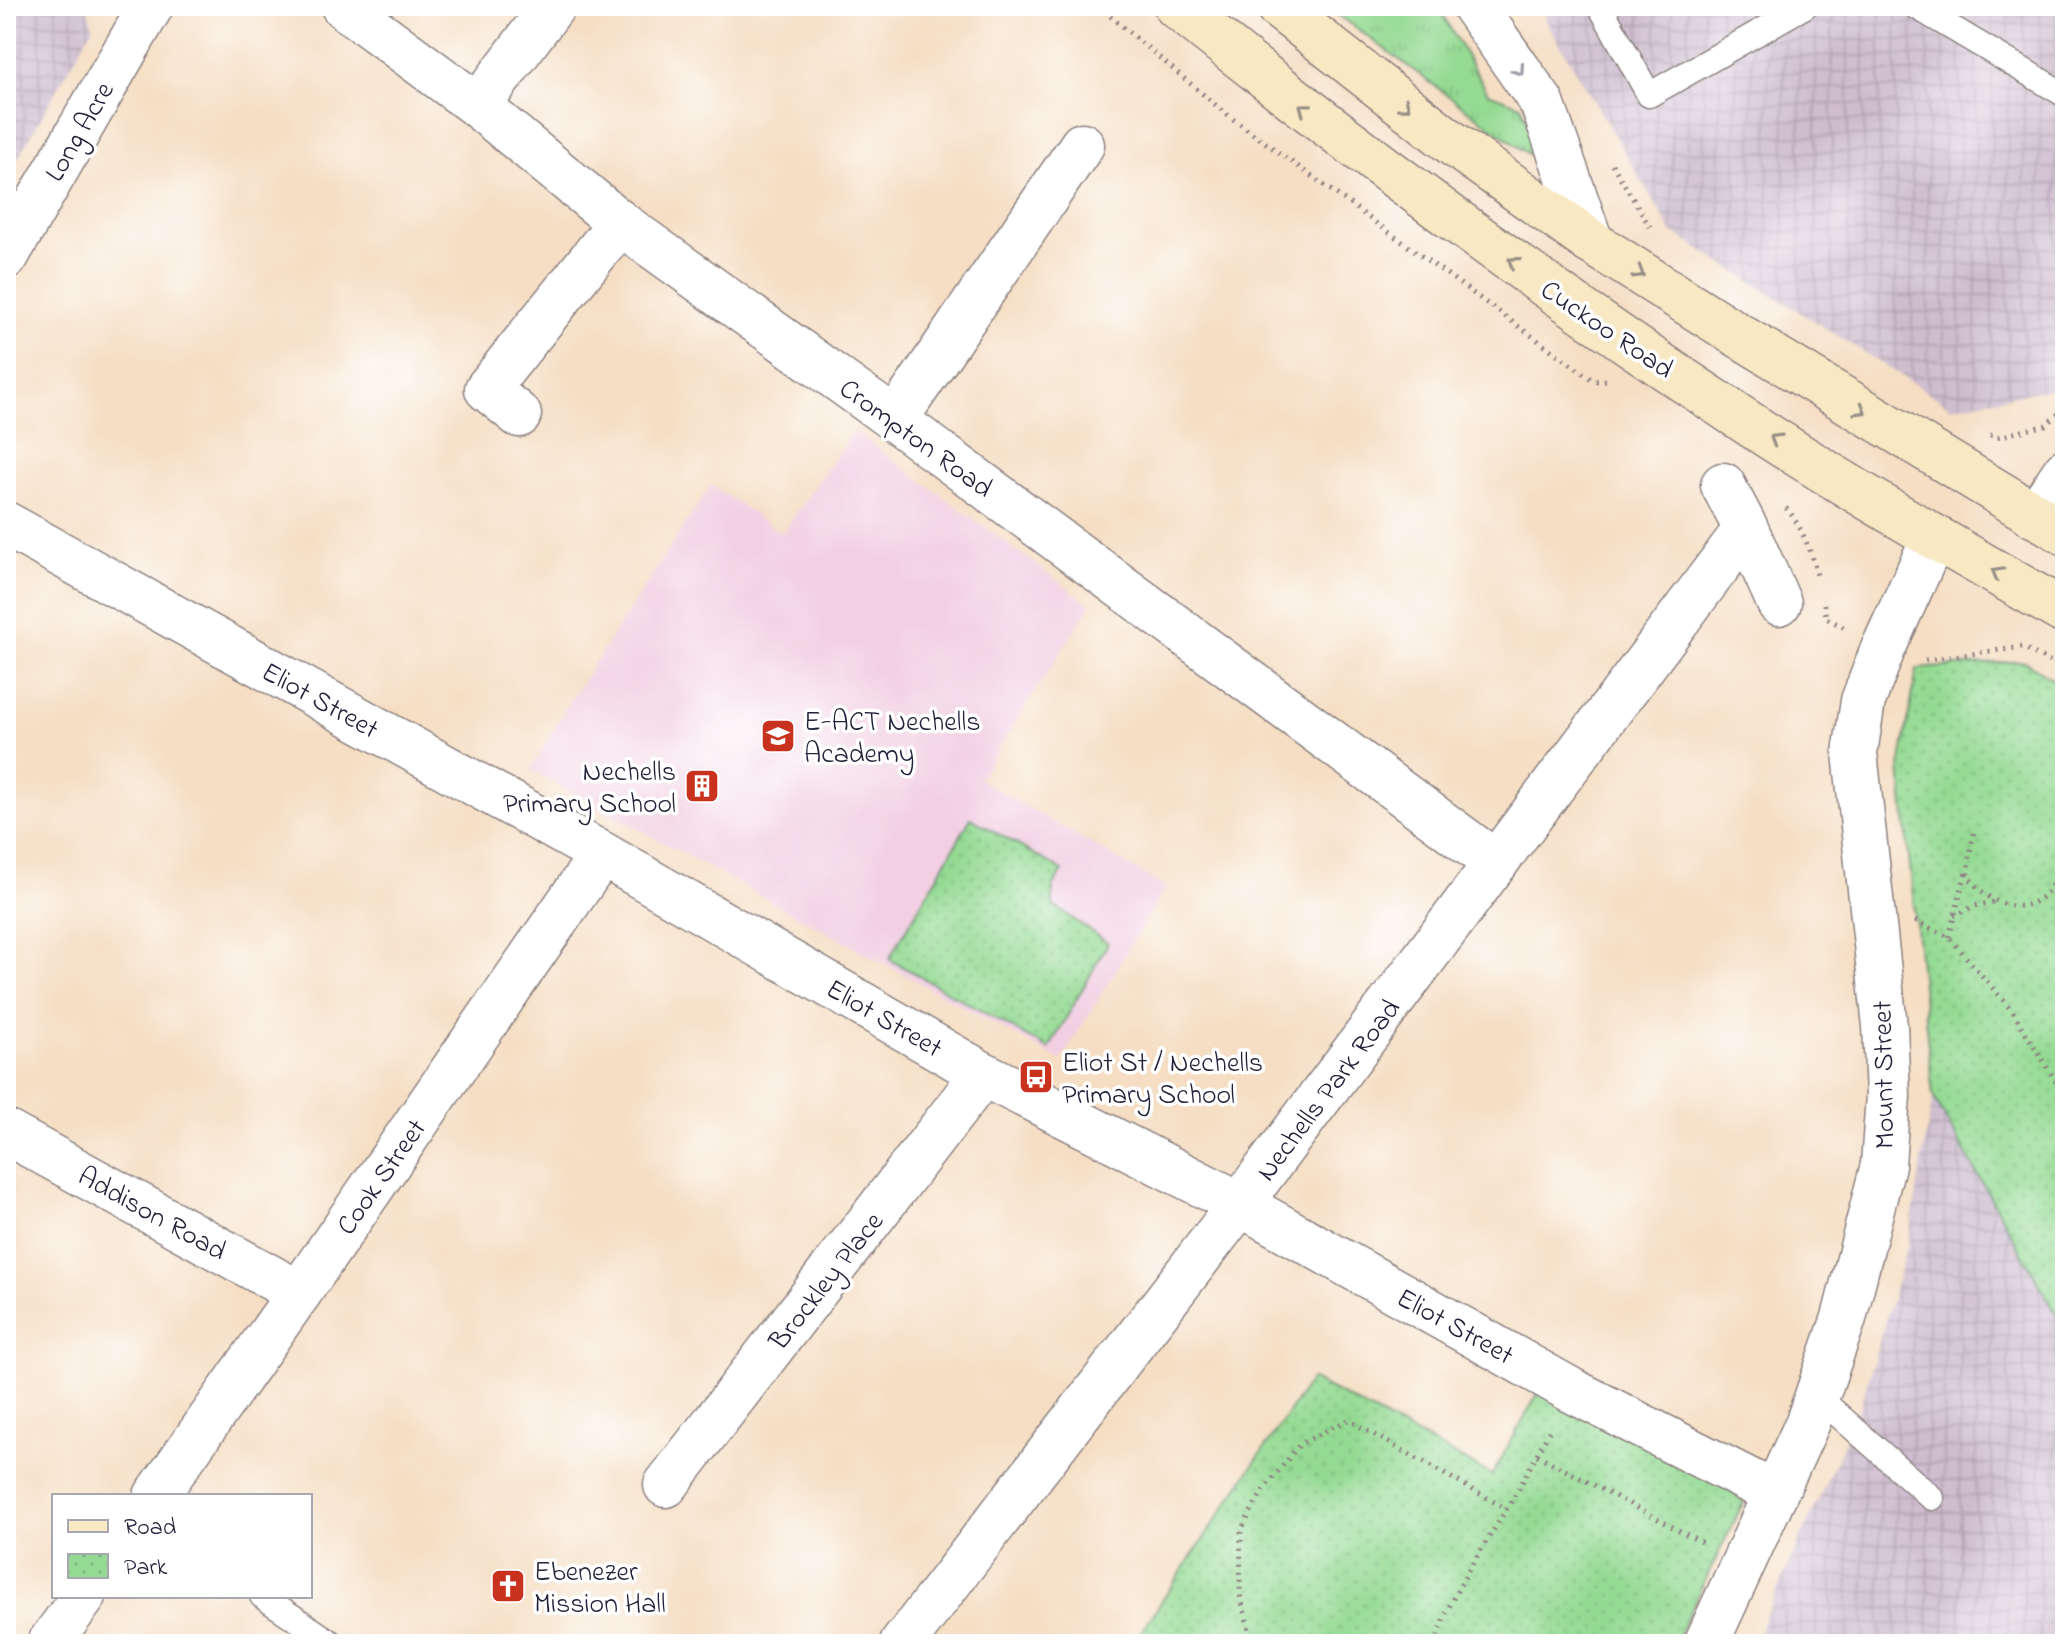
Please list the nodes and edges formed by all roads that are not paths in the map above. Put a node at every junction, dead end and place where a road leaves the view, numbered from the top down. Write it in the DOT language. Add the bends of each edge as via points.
graph roads {
  1 [pos="151,6"];
  2 [pos="343,6"];
  3 [pos="553,6"];
  4 [pos="1176,6"];
  5 [pos="1277,6"];
  6 [pos="1474,6"];
  7 [pos="1600,6"];
  8 [pos="1805,6"];
  9 [pos="1915,6"];
  10 [pos="2065,95"];
  11 [pos="478,106"];
  12 [pos="1082,145"];
  13 [pos="620,223"];
  14 [pos="1591,242"];
  15 [pos="6,257"];
  16 [pos="519,415"];
  17 [pos="895,420"];
  18 [pos="2065,471"];
  19 [pos="1723,485"];
  20 [pos="6,524"];
  21 [pos="2050,524"];
  22 [pos="1746,529"];
  23 [pos="1934,537"];
  24 [pos="1779,603"];
  25 [pos="2065,612"];
  26 [pos="602,854"];
  27 [pos="1496,863"];
  28 [pos="983,1074"];
  29 [pos="6,1132"];
  30 [pos="1240,1204"];
  31 [pos="299,1293"];
  32 [pos="1817,1396"];
  33 [pos="666,1485"];
  34 [pos="1774,1493"];
  35 [pos="157,1494"];
  36 [pos="1932,1498"];
  37 [pos="83,1598"];
  38 [pos="265,1598"];
  39 [pos="49,1644"];
  40 [pos="333,1644"];
  41 [pos="902,1644"];
  42 [pos="1706,1644"];
  1 -- 15 [label="street, Long Acre"];
  2 -- 11 [label="street, Crompton Road"];
  3 -- 11 [label="street"];
  23 -- 4 [label="main road, Cuckoo Road, one-way" via="1734,414 1549,288 1408,187"];
  5 -- 14 [label="main road, one-way" via="1452,143"];
  6 -- 14 [label="street, one-way" via="1542,103"];
  7 -- 8 [label="lane" via="1649,95"];
  9 -- 10 [label="lane"];
  11 -- 13 [label="street, Crompton Road"];
  12 -- 17 [label="street"];
  13 -- 16 [label="street" via="487,389"];
  13 -- 17 [label="street, Crompton Road"];
  14 -- 21 [label="main road, one-way"];
  17 -- 27 [label="street, Crompton Road"];
  18 -- 21 [label="street"];
  19 -- 22 [label="street"];
  20 -- 26 [label="street, Eliot Street"];
  22 -- 24 [label="street"];
  22 -- 27 [label="street, Nechells Park Road"];
  25 -- 23 [label="main road, Cuckoo Road, one-way"];
  23 -- 32 [label="street, Mount Street" via="1883,649 1858,727 1855,753 1888,1096 1883,1165 1844,1318"];
  26 -- 28 [label="street, Eliot Street"];
  26 -- 31 [label="street, Cook Street"];
  27 -- 30 [label="street, Nechells Park Road"];
  28 -- 30 [label="street, Eliot Street"];
  28 -- 33 [label="street, Brockley Place"];
  29 -- 31 [label="street, Addison Road"];
  30 -- 34 [label="street, Eliot Street" via="1571,1390"];
  30 -- 41 [label="street, Nechells Park Road"];
  31 -- 35 [label="street, Cook Street"];
  32 -- 34 [label="street, Mount Street"];
  32 -- 36 [label="lane"];
  34 -- 42 [label="street, Mount Street"];
  37 -- 39 [label="street"];
  38 -- 40 [label="lane"];
}
